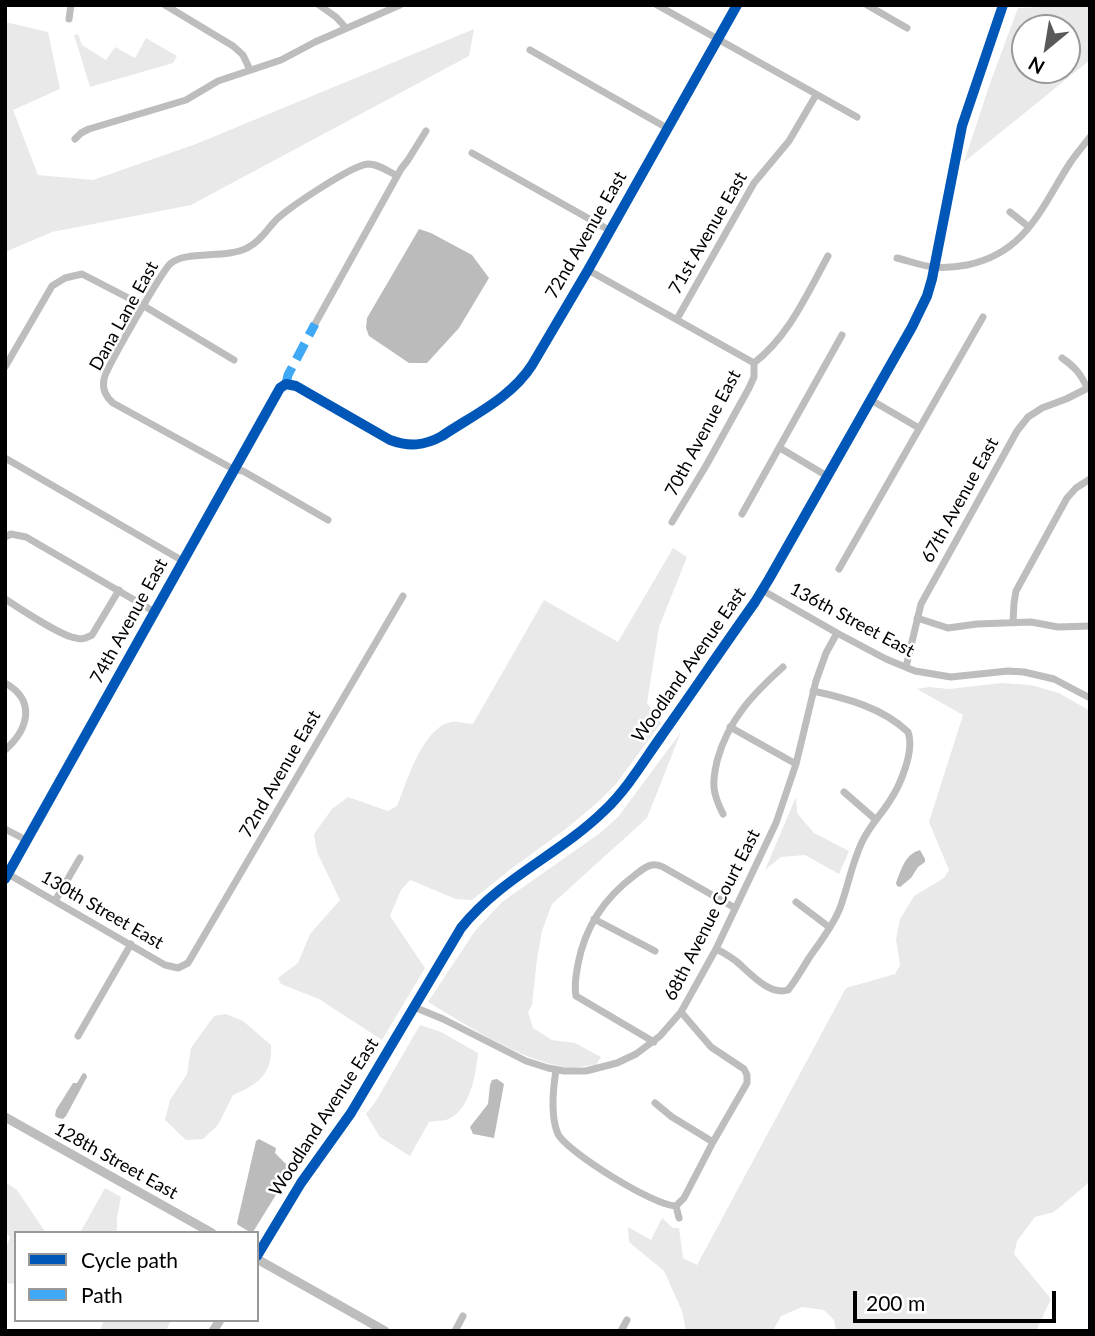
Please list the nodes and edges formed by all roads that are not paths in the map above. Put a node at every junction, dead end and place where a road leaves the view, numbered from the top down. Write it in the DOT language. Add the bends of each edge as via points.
graph roads {
  1 [pos="71,5"];
  2 [pos="165,5"];
  3 [pos="319,5"];
  4 [pos="400,5"];
  5 [pos="657,5"];
  6 [pos="737,5"];
  7 [pos="867,5"];
  8 [pos="1003,5"];
  9 [pos="69,19"];
  10 [pos="346,28"];
  11 [pos="908,28"];
  12 [pos="718,39"];
  13 [pos="530,50"];
  14 [pos="250,70"];
  15 [pos="816,95"];
  16 [pos="857,117"];
  17 [pos="667,128"];
  18 [pos="426,131"];
  19 [pos="1090,137"];
  20 [pos="75,139"];
  21 [pos="472,153"];
  22 [pos="397,176"];
  23 [pos="1010,212"];
  24 [pos="1029,227"];
  25 [pos="609,230"];
  26 [pos="828,256"];
  27 [pos="897,258"];
  28 [pos="934,267"];
  29 [pos="588,270"];
  30 [pos="144,306"];
  31 [pos="983,317"];
  32 [pos="677,319"];
  33 [pos="315,324"];
  34 [pos="842,335"];
  35 [pos="1062,358"];
  36 [pos="234,360"];
  37 [pos="754,363"];
  38 [pos="6,365"];
  39 [pos="286,384"];
  40 [pos="1088,388"];
  41 [pos="871,400"];
  42 [pos="919,428"];
  43 [pos="780,448"];
  44 [pos="5,458"];
  45 [pos="235,470"];
  46 [pos="827,476"];
  47 [pos="1090,479"];
  48 [pos="742,514"];
  49 [pos="328,520"];
  50 [pos="672,522"];
  51 [pos="8,536"];
  52 [pos="183,561"];
  53 [pos="839,569"];
  54 [pos="119,590"];
  55 [pos="762,590"];
  56 [pos="403,596"];
  57 [pos="5,599"];
  58 [pos="155,612"];
  59 [pos="917,618"];
  60 [pos="1013,623"];
  61 [pos="1090,626"];
  62 [pos="837,633"];
  63 [pos="783,667"];
  64 [pos="906,667"];
  65 [pos="5,682"];
  66 [pos="813,691"];
  67 [pos="1090,698"];
  68 [pos="730,727"];
  69 [pos="5,750"];
  70 [pos="796,764"];
  71 [pos="844,792"];
  72 [pos="723,814"];
  73 [pos="875,819"];
  74 [pos="5,830"];
  75 [pos="26,841"];
  76 [pos="80,858"];
  77 [pos="6,876"];
  78 [pos="55,901"];
  79 [pos="796,902"];
  80 [pos="735,908"];
  81 [pos="594,919"];
  82 [pos="829,927"];
  83 [pos="131,944"];
  84 [pos="716,949"];
  85 [pos="655,951"];
  86 [pos="182,967"];
  87 [pos="414,1007"];
  88 [pos="681,1012"];
  89 [pos="78,1036"];
  90 [pos="654,1042"];
  91 [pos="556,1070"];
  92 [pos="655,1104"];
  93 [pos="5,1117"];
  94 [pos="713,1142"];
  95 [pos="676,1206"];
  96 [pos="679,1218"];
  97 [pos="208,1231"];
  98 [pos="259,1254"];
  99 [pos="259,1258"];
  100 [pos="463,1316"];
  101 [pos="627,1320"];
  102 [pos="385,1331"];
  103 [pos="455,1331"];
  104 [pos="621,1331"];
  1 -- 9 [label="street"];
  2 -- 14 [label="street" via="233,46"];
  3 -- 10 [label="street"];
  4 -- 10 [label="street"];
  5 -- 12 [label="street"];
  6 -- 12 [label="street, 72nd Avenue East"];
  7 -- 11 [label="street"];
  8 -- 28 [label="street, Woodland Avenue East" via="968,103"];
  10 -- 14 [label="street"];
  12 -- 15 [label="street"];
  12 -- 17 [label="street, 72nd Avenue East"];
  13 -- 17 [label="street"];
  14 -- 20 [label="street" via="218,80 186,100 89,129"];
  15 -- 16 [label="street"];
  15 -- 32 [label="street, 71st Avenue East" via="789,141 754,183"];
  17 -- 25 [label="street, 72nd Avenue East"];
  18 -- 22 [label="street"];
  19 -- 24 [label="street"];
  21 -- 25 [label="street"];
  22 -- 30 [label="street, Dana Lane East" via="378,166 363,165 296,204 247,248 173,262"];
  22 -- 33 [label="street"];
  23 -- 24 [label="street"];
  24 -- 28 [label="street" via="993,257 962,266"];
  25 -- 29 [label="street, 72nd Avenue East"];
  26 -- 37 [label="street, 70th Avenue East" via="785,332"];
  27 -- 28 [label="street"];
  28 -- 41 [label="street, Woodland Avenue East" via="920,312"];
  29 -- 32 [label="street"];
  29 -- 39 [label="street, 72nd Avenue East" via="524,377 489,406 425,444 390,440"];
  30 -- 36 [label="street"];
  30 -- 38 [label="street" via="87,275 70,276 49,290"];
  30 -- 45 [label="street, Dana Lane East" via="108,368 103,381 107,396"];
  31 -- 42 [label="street"];
  32 -- 37 [label="street"];
  34 -- 43 [label="street"];
  35 -- 40 [label="street" via="1081,374"];
  37 -- 50 [label="street, 70th Avenue East" via="749,388"];
  39 -- 45 [label="street, 74th Avenue East"];
  40 -- 59 [label="street, 67th Avenue East" via="1042,408 1017,431"];
  41 -- 42 [label="street"];
  41 -- 46 [label="street, Woodland Avenue East"];
  42 -- 53 [label="street"];
  43 -- 46 [label="street"];
  43 -- 48 [label="street"];
  44 -- 52 [label="street"];
  45 -- 49 [label="street"];
  45 -- 52 [label="street, 74th Avenue East"];
  46 -- 55 [label="street, Woodland Avenue East"];
  47 -- 60 [label="street" via="1067,498 1016,591"];
  51 -- 54 [label="street" via="20,534"];
  52 -- 58 [label="street, 74th Avenue East"];
  54 -- 57 [label="street" via="86,638 66,635"];
  54 -- 58 [label="street"];
  55 -- 62 [label="street, 136th Street East"];
  55 -- 87 [label="street, Woodland Avenue East" via="614,801 481,905 455,936"];
  56 -- 86 [label="street, 72nd Avenue East"];
  58 -- 75 [label="street, 74th Avenue East"];
  59 -- 60 [label="street" via="948,628"];
  59 -- 64 [label="street, 67th Avenue East"];
  60 -- 61 [label="street"];
  62 -- 64 [label="street, 136th Street East"];
  62 -- 66 [label="street, 68th Avenue Court East"];
  63 -- 68 [label="street, 68th Avenue Court East" via="746,702"];
  64 -- 67 [label="street, 136th Street East" via="951,677 1008,671 1039,674"];
  65 -- 69 [label="street" via="25,703 25,721"];
  66 -- 70 [label="street, 68th Avenue Court East"];
  66 -- 73 [label="street" via="858,702 910,734 901,780"];
  68 -- 70 [label="street"];
  68 -- 72 [label="street, 68th Avenue Court East" via="714,774 714,790"];
  70 -- 80 [label="street, 68th Avenue Court East" via="776,822"];
  71 -- 73 [label="street"];
  73 -- 82 [label="street"];
  74 -- 75 [label="street"];
  75 -- 77 [label="street, 74th Avenue East"];
  76 -- 78 [label="street"];
  77 -- 78 [label="street, 130th Street East"];
  78 -- 83 [label="street, 130th Street East"];
  79 -- 82 [label="street"];
  80 -- 81 [label="street" via="658,864 622,885"];
  80 -- 84 [label="street, 68th Avenue Court East"];
  81 -- 85 [label="street"];
  81 -- 90 [label="street" via="582,945 575,994"];
  82 -- 84 [label="street" via="784,992 763,984"];
  83 -- 86 [label="street, 130th Street East" via="165,965"];
  83 -- 89 [label="street"];
  84 -- 88 [label="street, 68th Avenue Court East"];
  87 -- 91 [label="street, 68th Avenue Court East" via="512,1055"];
  87 -- 98 [label="street, Woodland Avenue East"];
  88 -- 90 [label="street, 68th Avenue Court East"];
  88 -- 94 [label="street" via="711,1047 747,1073 747,1083"];
  90 -- 91 [label="street, 68th Avenue Court East" via="617,1063 586,1071"];
  91 -- 95 [label="street" via="557,1131 568,1146 658,1202"];
  92 -- 94 [label="street"];
  93 -- 97 [label="street, 128th Street East"];
  94 -- 95 [label="street"];
  95 -- 96 [label="street"];
  99 -- 102 [label="street"];
  100 -- 103 [label="street"];
  101 -- 104 [label="street"];
}
